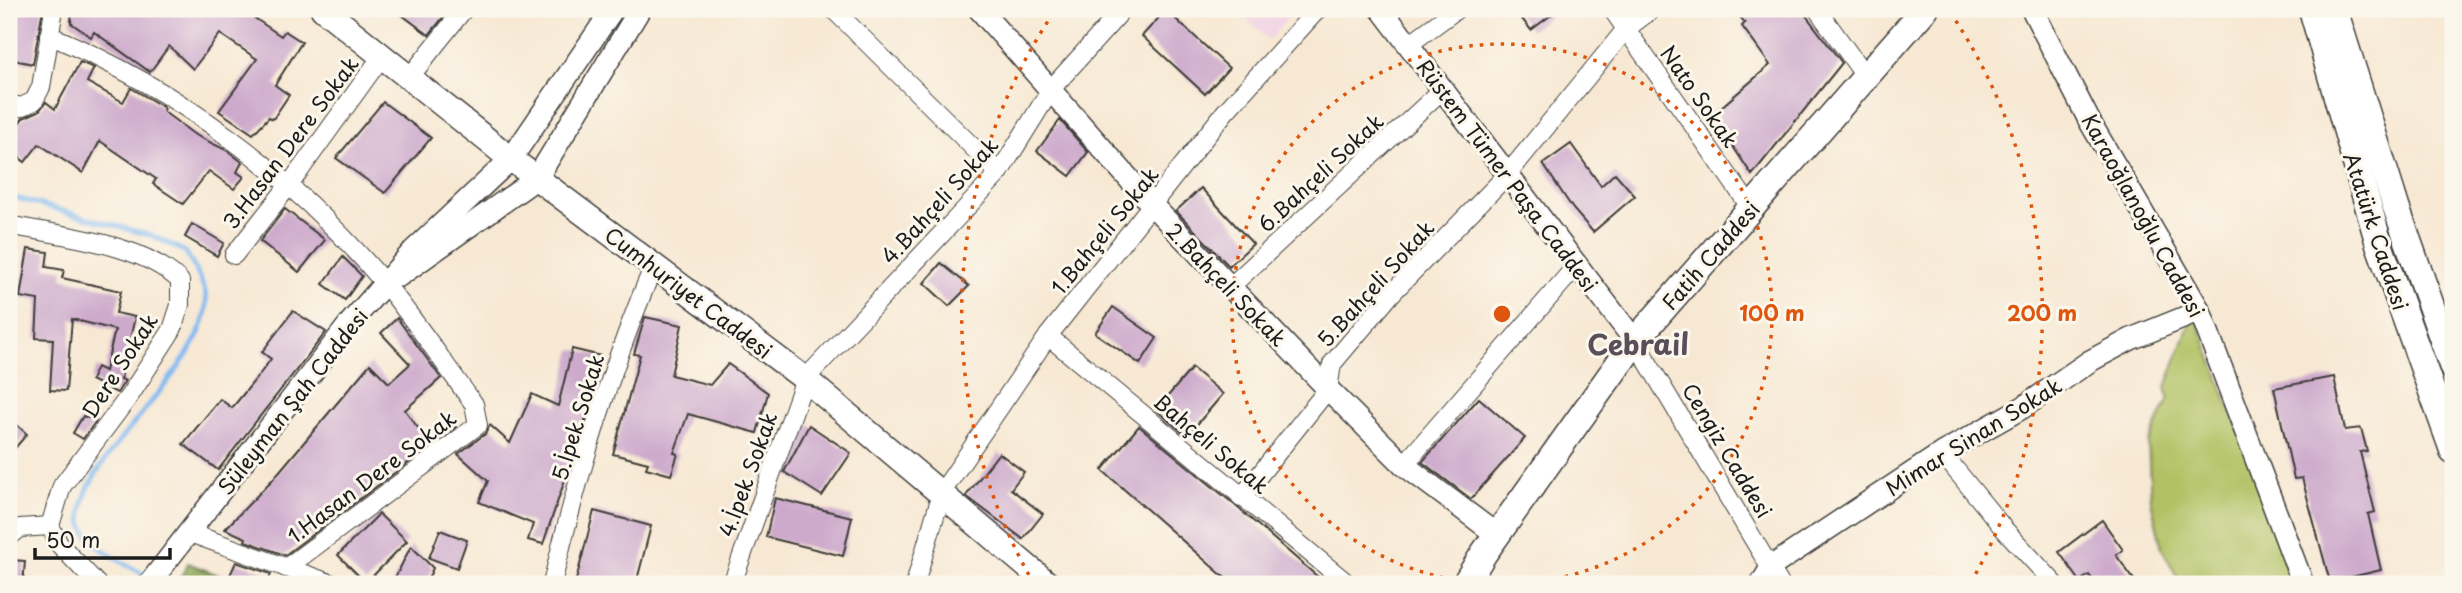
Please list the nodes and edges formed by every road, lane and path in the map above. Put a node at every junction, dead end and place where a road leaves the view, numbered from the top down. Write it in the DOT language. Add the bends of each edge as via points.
graph roads {
  1 [pos="54,9"];
  2 [pos="325,9"];
  3 [pos="464,9"];
  4 [pos="613,9"];
  5 [pos="640,9"];
  6 [pos="833,9"];
  7 [pos="979,9"];
  8 [pos="1119,9"];
  9 [pos="1318,9"];
  10 [pos="1381,9"];
  11 [pos="1457,9"];
  12 [pos="1612,9"];
  13 [pos="1652,9"];
  14 [pos="1817,9"];
  15 [pos="1925,9"];
  16 [pos="2032,9"];
  17 [pos="2312,9"];
  18 [pos="2334,9"];
  19 [pos="1626,29"];
  20 [pos="49,34"];
  21 [pos="1409,45"];
  22 [pos="382,56"];
  23 [pos="1865,76"];
  24 [pos="410,78"];
  25 [pos="1052,88"];
  26 [pos="1443,90"];
  27 [pos="15,106"];
  28 [pos="511,159"];
  29 [pos="999,173"];
  30 [pos="1507,175"];
  31 [pos="537,178"];
  32 [pos="290,184"];
  33 [pos="1153,206"];
  34 [pos="1751,208"];
  35 [pos="9,225"];
  36 [pos="234,255"];
  37 [pos="654,265"];
  38 [pos="1577,265"];
  39 [pos="386,285"];
  40 [pos="1229,288"];
  41 [pos="2200,311"];
  42 [pos="1048,336"];
  43 [pos="1635,341"];
  44 [pos="2453,368"];
  45 [pos="805,379"];
  46 [pos="1328,389"];
  47 [pos="2453,450"];
  48 [pos="1942,453"];
  49 [pos="1404,465"];
  50 [pos="942,492"];
  51 [pos="1241,498"];
  52 [pos="50,526"];
  53 [pos="190,533"];
  54 [pos="1497,535"];
  55 [pos="9,537"];
  56 [pos="286,568"];
  57 [pos="1771,578"];
  58 [pos="1034,579"];
  59 [pos="86,580"];
  60 [pos="149,584"];
  61 [pos="332,584"];
  62 [pos="552,584"];
  63 [pos="732,584"];
  64 [pos="915,584"];
  65 [pos="1348,584"];
  66 [pos="1465,584"];
  67 [pos="2055,584"];
  68 [pos="2303,584"];
  1 -- 20 [label="street"];
  2 -- 22 [label="main road, Cumhuriyet Caddesi"];
  3 -- 24 [label="street"];
  4 -- 28 [label="street, Süleyman Şah Caddesi"];
  5 -- 31 [label="street"];
  6 -- 29 [label="street"];
  7 -- 25 [label="street, 2.Bahçeli Sokak"];
  8 -- 25 [label="street, 4.Bahçeli Sokak"];
  9 -- 33 [label="street, 1.Bahçeli Sokak" via="1225,112"];
  10 -- 21 [label="street, Rüstem Tümer Paşa Caddesi"];
  11 -- 21 [label="street"];
  12 -- 19 [label="street, Nato Sokak"];
  13 -- 19 [label="street, 5.Bahçeli Sokak"];
  14 -- 23 [label="street"];
  15 -- 23 [label="main road, Fatih Caddesi"];
  16 -- 41 [label="street, Karaoğlanoğlu Caddesi" via="2090,122"];
  17 -- 47 [label="main road, Atatürk Caddesi" via="2379,244"];
  18 -- 44 [label="main road, Atatürk Caddesi"];
  19 -- 30 [label="street, 5.Bahçeli Sokak"];
  19 -- 34 [label="street, Nato Sokak"];
  20 -- 27 [label="street" via="41,87 34,101"];
  20 -- 32 [label="street, 1.Hasan Dere Sokak" via="147,84"];
  21 -- 26 [label="street, Rüstem Tümer Paşa Caddesi"];
  22 -- 24 [label="main road, Cumhuriyet Caddesi"];
  22 -- 32 [label="street, 3.Hasan Dere Sokak"];
  23 -- 34 [label="main road, Fatih Caddesi"];
  24 -- 28 [label="main road, Cumhuriyet Caddesi"];
  25 -- 29 [label="street, 4.Bahçeli Sokak"];
  25 -- 33 [label="street, 2.Bahçeli Sokak"];
  26 -- 30 [label="street, Rüstem Tümer Paşa Caddesi"];
  26 -- 40 [label="street, 6.Bahçeli Sokak"];
  28 -- 31 [label="main road, Cumhuriyet Caddesi"];
  28 -- 39 [label="street, Süleyman Şah Caddesi" via="413,251"];
  29 -- 45 [label="street, 4.Bahçeli Sokak"];
  30 -- 38 [label="street, Rüstem Tümer Paşa Caddesi"];
  30 -- 46 [label="street, 5.Bahçeli Sokak" via="1392,293 1332,364"];
  31 -- 37 [label="main road, Cumhuriyet Caddesi"];
  31 -- 39 [label="street, Süleyman Şah Caddesi"];
  32 -- 36 [label="street, 3.Hasan Dere Sokak"];
  32 -- 39 [label="street, 1.Hasan Dere Sokak"];
  33 -- 40 [label="street, 2.Bahçeli Sokak"];
  33 -- 42 [label="street, 1.Bahçeli Sokak"];
  34 -- 43 [label="main road, Fatih Caddesi"];
  35 -- 52 [label="street, Dere Sokak" via="138,254 168,268 180,281 180,304 172,330 62,486"];
  37 -- 45 [label="main road, Cumhuriyet Caddesi"];
  37 -- 62 [label="street, 5.İpek Sokak" via="592,441"];
  38 -- 43 [label="street, Rüstem Tümer Paşa Caddesi"];
  38 -- 49 [label="street"];
  39 -- 53 [label="street, Süleyman Şah Caddesi" via="349,323"];
  39 -- 56 [label="street, 1.Hasan Dere Sokak" via="474,404 478,425"];
  40 -- 46 [label="street, 2.Bahçeli Sokak"];
  41 -- 48 [label="street, Mimar Sinan Sokak" via="2090,361 2022,408"];
  41 -- 68 [label="street, Karaoğlanoğlu Caddesi"];
  42 -- 50 [label="street, 1.Bahçeli Sokak"];
  42 -- 51 [label="street, Bahçeli Sokak"];
  43 -- 54 [label="main road, Fatih Caddesi"];
  43 -- 57 [label="street, Cengiz Caddesi"];
  45 -- 50 [label="main road, Cumhuriyet Caddesi"];
  45 -- 63 [label="street, 4.İpek Sokak"];
  46 -- 49 [label="street, 2.Bahçeli Sokak"];
  46 -- 51 [label="street, 5.Bahçeli Sokak"];
  48 -- 57 [label="street, Mimar Sinan Sokak"];
  48 -- 67 [label="street"];
  49 -- 54 [label="street, 2.Bahçeli Sokak"];
  50 -- 58 [label="main road, Cumhuriyet Caddesi"];
  50 -- 64 [label="street, 1.Bahçeli Sokak"];
  51 -- 65 [label="street, Bahçeli Sokak"];
  52 -- 55 [label="street" via="20,528"];
  52 -- 59 [label="street"];
  53 -- 56 [label="street"];
  53 -- 60 [label="street, Süleyman Şah Caddesi"];
  54 -- 66 [label="main road, Fatih Caddesi"];
  56 -- 61 [label="street"];
}
